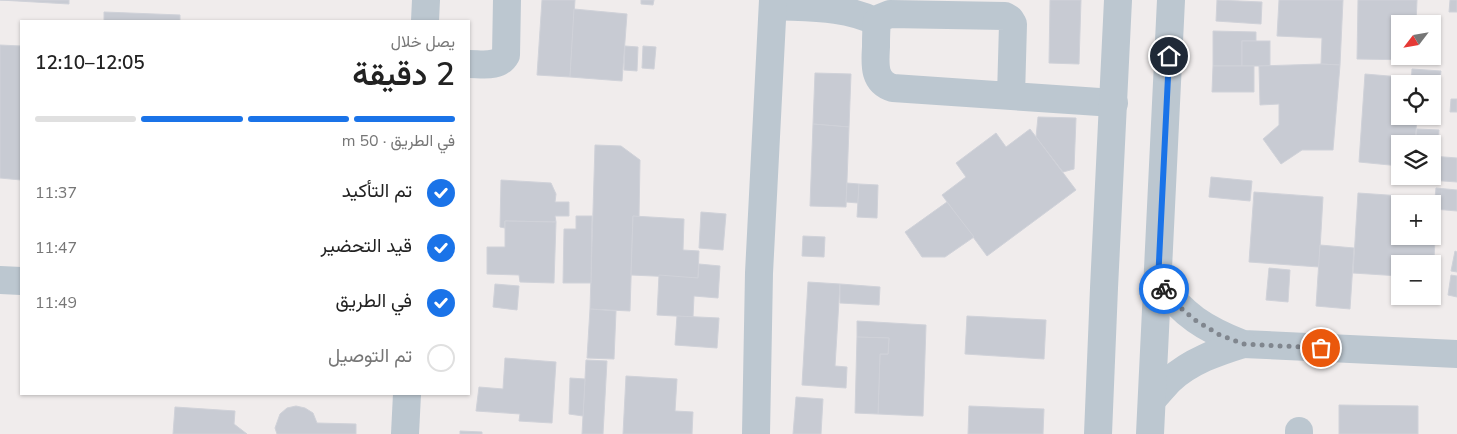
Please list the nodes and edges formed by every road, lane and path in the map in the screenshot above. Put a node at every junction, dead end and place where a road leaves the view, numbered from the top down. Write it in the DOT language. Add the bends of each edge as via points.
graph roads {
  1 [pos="426,0"];
  2 [pos="508,0"];
  3 [pos="1118,0"];
  4 [pos="1171,0"];
  5 [pos="773,3"];
  6 [pos="425,20"];
  7 [pos="877,22"];
  8 [pos="470,64"];
  9 [pos="1011,96"];
  10 [pos="1114,103"];
  11 [pos="0,280"];
  12 [pos="20,281"];
  13 [pos="1158,282"];
  14 [pos="1243,344"];
  15 [pos="1457,354"];
  16 [pos="407,395"];
  17 [pos="1152,400"];
  18 [pos="405,434"];
  19 [pos="756,434"];
  20 [pos="1098,434"];
  21 [pos="1150,434"];
  1 -- 6 [label="street"];
  2 -- 8 [label="street" via="506,55 498,63"];
  3 -- 10 [label="street"];
  4 -- 13 [label="street"];
  5 -- 7 [label="street" via="839,10"];
  5 -- 19 [label="street" via="759,273"];
  7 -- 9 [label="street" via="877,74 886,86"];
  7 -- 9 [label="street" via="890,14 1005,16 1013,24"];
  9 -- 10 [label="street"];
  10 -- 20 [label="street"];
  11 -- 12 [label="street"];
  13 -- 14 [label="street" via="1195,320"];
  13 -- 17 [label="street"];
  14 -- 15 [label="street"];
  14 -- 17 [label="street" via="1192,364 1170,380"];
  16 -- 18 [label="street"];
  17 -- 21 [label="street"];
}
